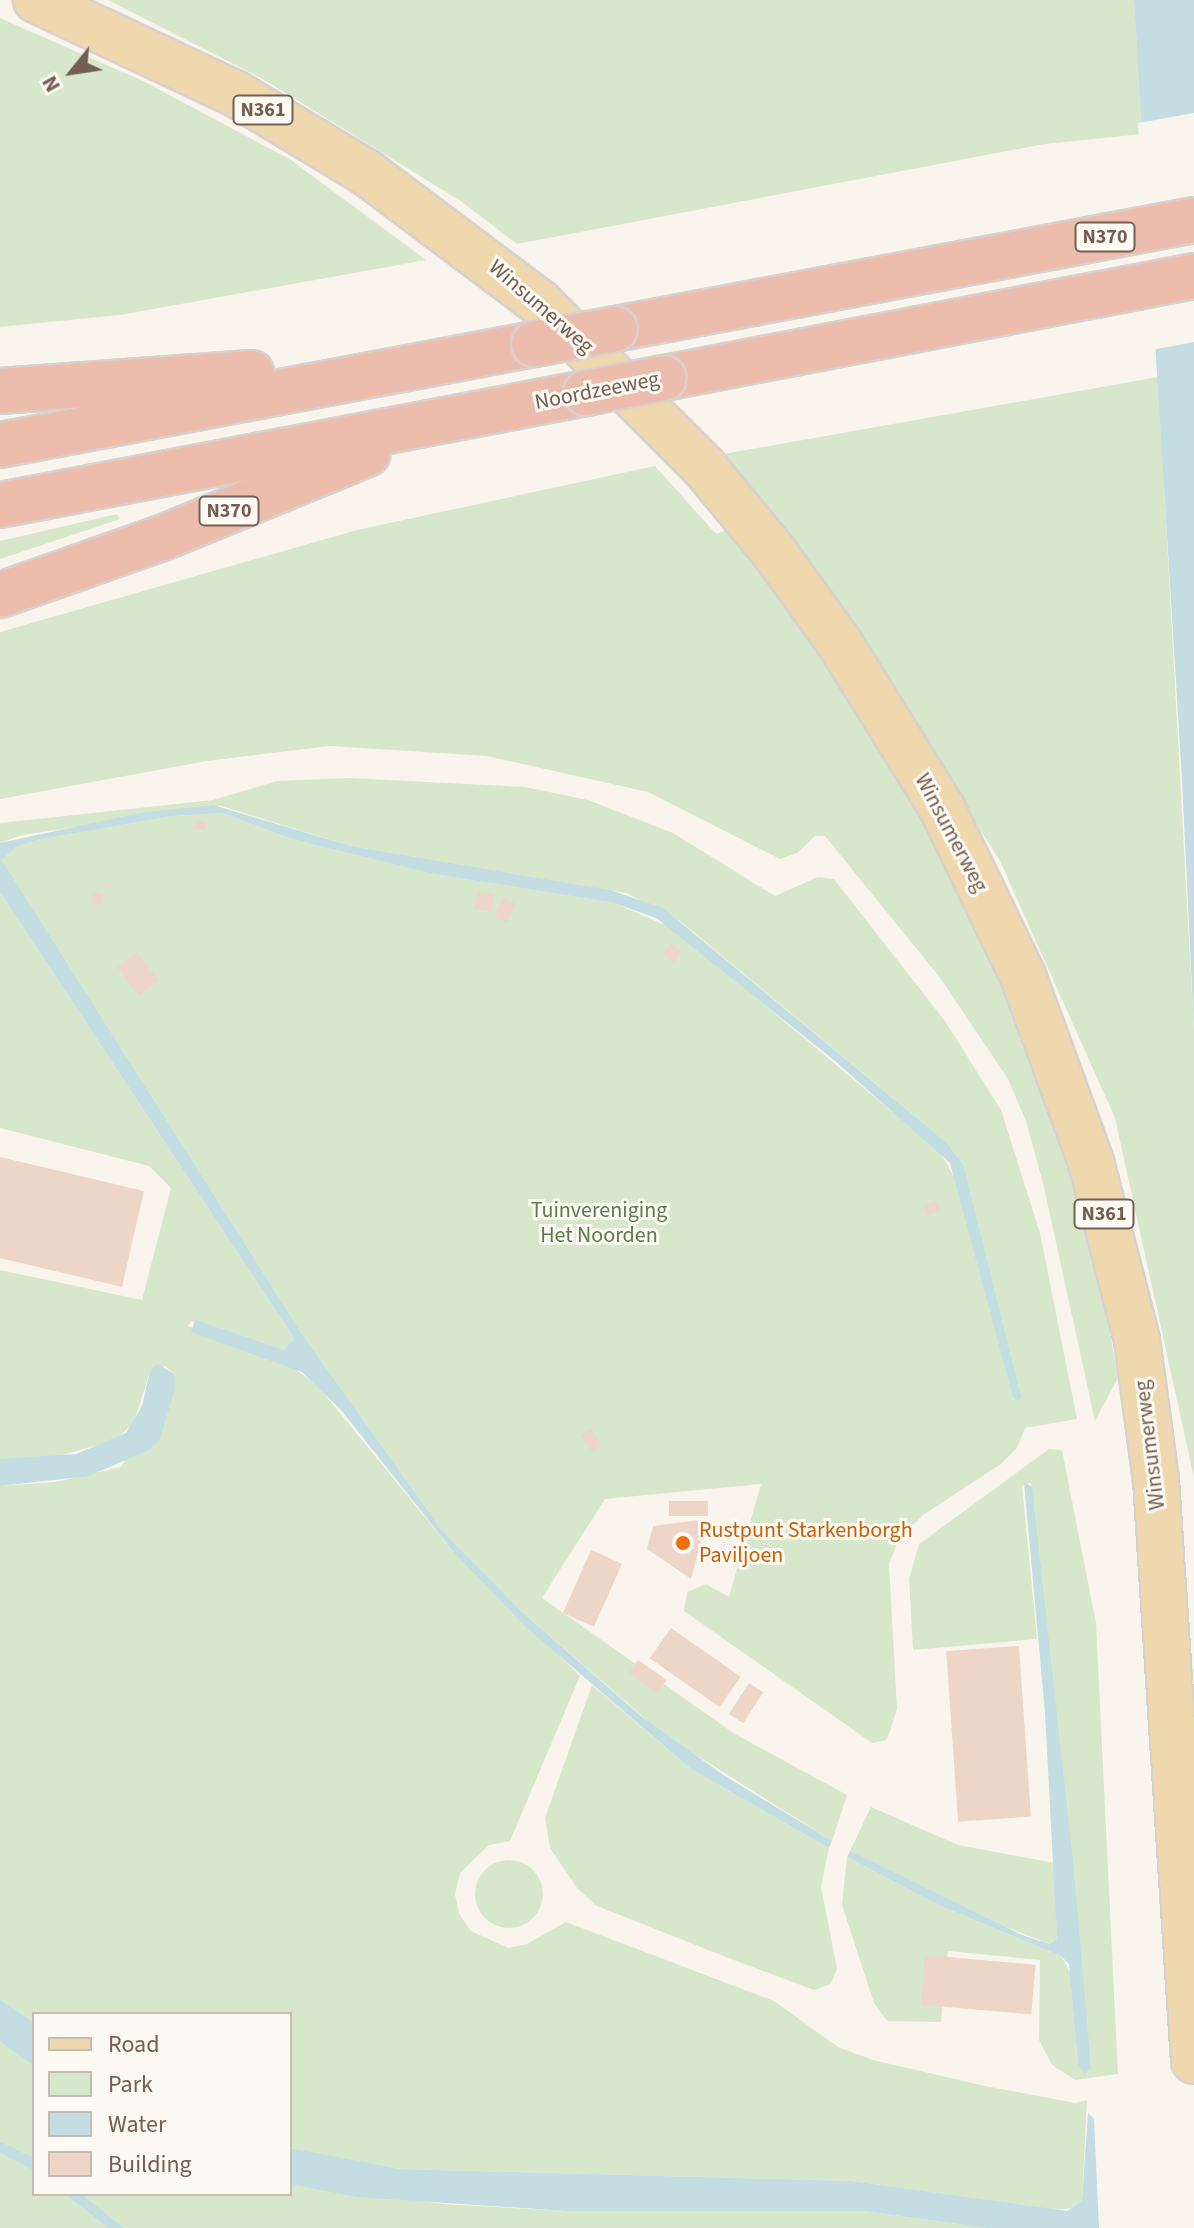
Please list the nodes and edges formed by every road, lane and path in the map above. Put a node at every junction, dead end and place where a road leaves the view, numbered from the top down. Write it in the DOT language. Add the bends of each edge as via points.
graph roads {
  1 [pos="36,0"];
  2 [pos="1194,220"];
  3 [pos="1194,276"];
  4 [pos="461,359"];
  5 [pos="0,391"];
  6 [pos="455,418"];
  7 [pos="0,445"];
  8 [pos="0,505"];
  9 [pos="0,595"];
  10 [pos="1194,2061"];
  1 -- 10 [label="main road, Winsumerweg / N361" via="236,94 367,173 540,303 704,467 774,552 839,642 943,810 1039,1019 1091,1162 1137,1340 1156,1480"];
  2 -- 4 [label="highway, N370, bridge"];
  3 -- 6 [label="highway, Noordzeeweg / N370, bridge"];
  4 -- 5 [label="highway, N370"];
  4 -- 7 [label="highway, N370"];
  6 -- 8 [label="highway, Noordzeeweg / N370"];
  6 -- 9 [label="highway, N370" via="162,538"];
}
